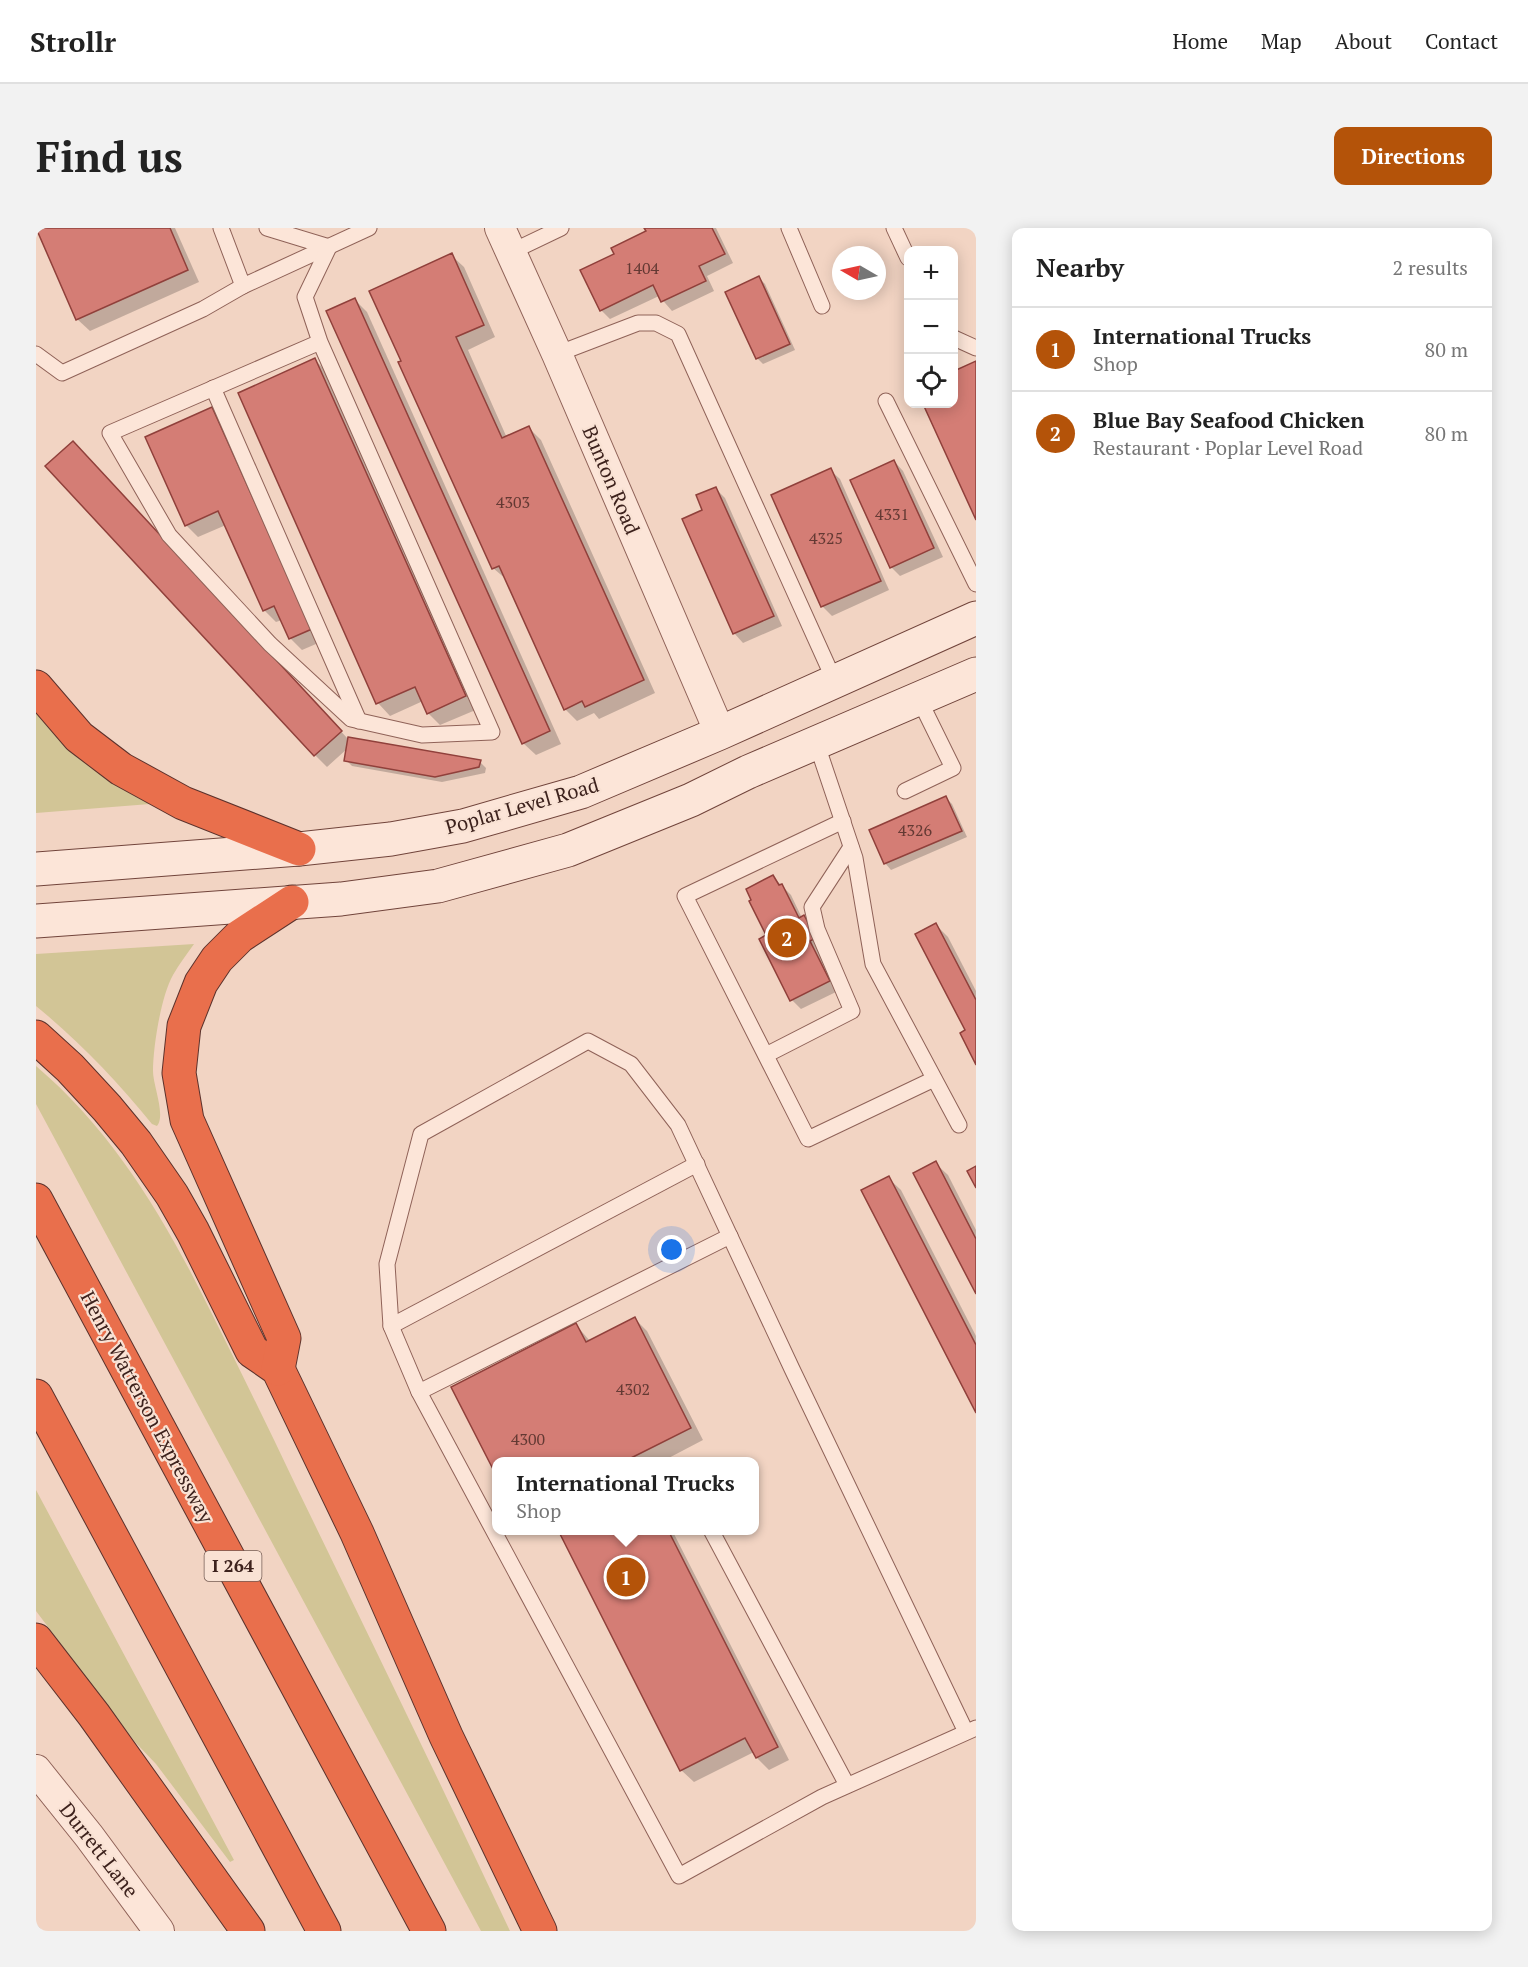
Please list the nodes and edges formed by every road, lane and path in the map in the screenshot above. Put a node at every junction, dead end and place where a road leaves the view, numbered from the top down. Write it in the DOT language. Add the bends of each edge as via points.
graph roads {
  1 [pos="221,228"];
  2 [pos="267,228"];
  3 [pos="369,228"];
  4 [pos="561,228"];
  5 [pos="789,228"];
  6 [pos="894,228"];
  7 [pos="506,240"];
  8 [pos="328,247"];
  9 [pos="904,248"];
  10 [pos="243,286"];
  11 [pos="822,306"];
  12 [pos="958,340"];
  13 [pos="320,342"];
  14 [pos="976,348"];
  15 [pos="36,354"];
  16 [pos="557,354"];
  17 [pos="213,388"];
  18 [pos="886,400"];
  19 [pos="976,584"];
  20 [pos="976,618"];
  21 [pos="976,674"];
  22 [pos="835,682"];
  23 [pos="36,687"];
  24 [pos="919,699"];
  25 [pos="359,721"];
  26 [pos="720,734"];
  27 [pos="816,742"];
  28 [pos="905,791"];
  29 [pos="843,821"];
  30 [pos="851,847"];
  31 [pos="299,849"];
  32 [pos="36,869"];
  33 [pos="292,902"];
  34 [pos="36,921"];
  35 [pos="36,1037"];
  36 [pos="766,1055"];
  37 [pos="934,1079"];
  38 [pos="960,1125"];
  39 [pos="697,1164"];
  40 [pos="36,1200"];
  41 [pos="730,1236"];
  42 [pos="391,1326"];
  43 [pos="278,1369"];
  44 [pos="419,1392"];
  45 [pos="36,1396"];
  46 [pos="492,1528"];
  47 [pos="496,1535"];
  48 [pos="714,1535"];
  49 [pos="36,1640"];
  50 [pos="971,1730"];
  51 [pos="36,1770"];
  52 [pos="847,1785"];
  53 [pos="159,1931"];
  54 [pos="248,1931"];
  55 [pos="324,1931"];
  56 [pos="429,1931"];
  57 [pos="540,1931"];
  1 -- 10 [label="lane"];
  2 -- 8 [label="lane"];
  3 -- 8 [label="lane"];
  4 -- 7 [label="lane"];
  5 -- 11 [label="lane"];
  6 -- 9 [label="lane"];
  7 -- 16 [label="street, Bunton Road"];
  8 -- 10 [label="lane"];
  8 -- 13 [label="lane" via="305,297"];
  10 -- 15 [label="lane" via="203,309 62,374"];
  12 -- 14 [label="lane"];
  13 -- 17 [label="lane"];
  13 -- 25 [label="lane" via="492,732 422,735"];
  16 -- 22 [label="lane" via="638,323 656,323 678,334"];
  16 -- 26 [label="street, Bunton Road"];
  17 -- 25 [label="lane"];
  17 -- 25 [label="lane" via="110,433 169,535 270,644 351,719"];
  18 -- 19 [label="lane"];
  20 -- 22 [label="main road, Poplar Level Road"];
  21 -- 24 [label="main road"];
  22 -- 26 [label="main road, Poplar Level Road"];
  23 -- 31 [label="highway" via="79,737 121,769 183,803"];
  24 -- 27 [label="main road"];
  24 -- 28 [label="lane" via="953,768"];
  26 -- 31 [label="main road, Poplar Level Road" via="581,792 463,826"];
  27 -- 29 [label="lane"];
  27 -- 33 [label="main road" via="691,800 568,850 438,886"];
  29 -- 30 [label="lane"];
  29 -- 36 [label="lane" via="685,896"];
  30 -- 36 [label="lane" via="812,907 817,929 852,1011"];
  30 -- 37 [label="lane" via="873,964"];
  31 -- 32 [label="main road, Poplar Level Road"];
  33 -- 34 [label="main road"];
  33 -- 43 [label="highway" via="240,936 217,959 201,983 184,1026 179,1073 187,1120 284,1338"];
  35 -- 43 [label="highway" via="70,1068 136,1143 194,1232 252,1351"];
  36 -- 37 [label="lane" via="808,1139"];
  37 -- 38 [label="lane"];
  39 -- 41 [label="lane"];
  39 -- 42 [label="lane"];
  39 -- 42 [label="lane" via="678,1125 632,1064 588,1041 421,1134 387,1264"];
  40 -- 56 [label="highway, Henry Watterson Expressway / I 264"];
  41 -- 44 [label="lane"];
  41 -- 50 [label="lane"];
  42 -- 44 [label="lane"];
  43 -- 57 [label="highway"];
  44 -- 46 [label="lane"];
  45 -- 55 [label="highway"];
  47 -- 52 [label="lane" via="679,1875"];
  48 -- 52 [label="lane"];
  49 -- 54 [label="highway"];
  50 -- 52 [label="lane"];
  51 -- 53 [label="street, Durrett Lane"];
}
